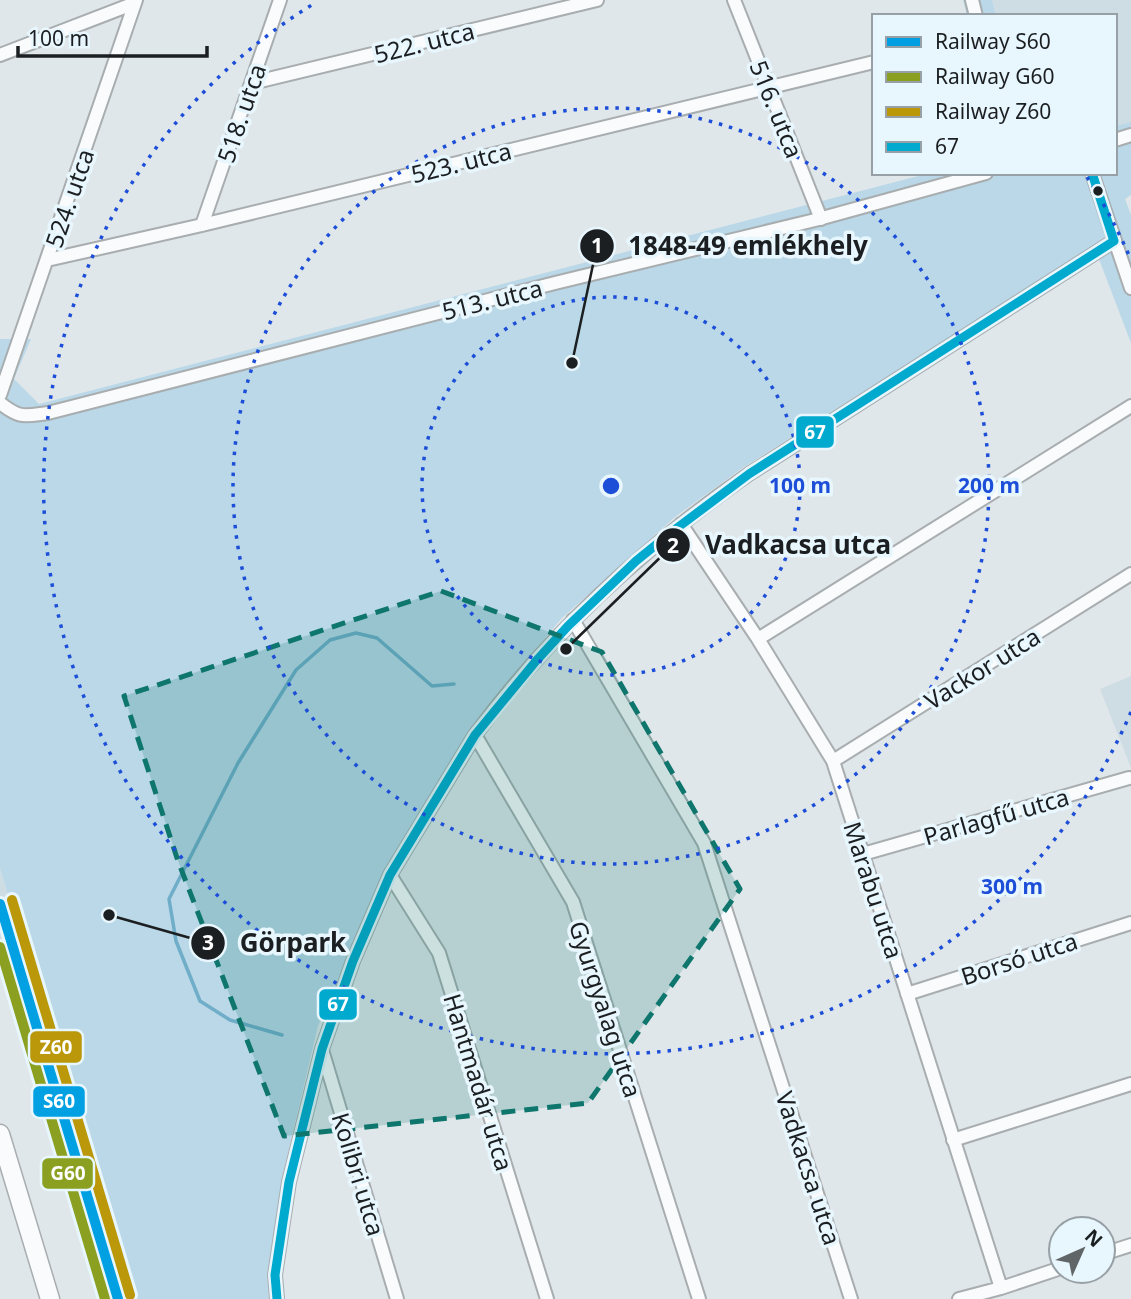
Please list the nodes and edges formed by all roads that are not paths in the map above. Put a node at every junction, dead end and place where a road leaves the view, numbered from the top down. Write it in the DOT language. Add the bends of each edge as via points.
graph roads {
  1 [pos="280,0"];
  2 [pos="597,0"];
  3 [pos="734,0"];
  4 [pos="135,2"];
  5 [pos="0,55"];
  6 [pos="872,62"];
  7 [pos="252,83"];
  8 [pos="768,87"];
  9 [pos="979,175"];
  10 [pos="1093,175"];
  11 [pos="821,219"];
  12 [pos="202,225"];
  13 [pos="1114,241"];
  14 [pos="47,260"];
  15 [pos="1131,288"];
  16 [pos="0,395"];
  17 [pos="0,403"];
  18 [pos="1131,406"];
  19 [pos="681,524"];
  20 [pos="1131,574"];
  21 [pos="573,620"];
  22 [pos="758,639"];
  23 [pos="475,735"];
  24 [pos="832,761"];
  25 [pos="1129,778"];
  26 [pos="863,854"];
  27 [pos="390,875"];
  28 [pos="1131,923"];
  29 [pos="907,994"];
  30 [pos="321,1049"];
  31 [pos="1131,1084"];
  32 [pos="0,1134"];
  33 [pos="953,1140"];
  34 [pos="1047,1273"];
  35 [pos="1001,1288"];
  36 [pos="50,1299"];
  37 [pos="277,1299"];
  38 [pos="397,1299"];
  39 [pos="547,1299"];
  40 [pos="699,1299"];
  41 [pos="851,1299"];
  42 [pos="959,1299"];
  1 -- 7 [label="street, 518. utca"];
  2 -- 7 [label="street, 522. utca"];
  3 -- 8 [label="street, 516. utca"];
  4 -- 5 [label="street"];
  4 -- 14 [label="street, 524. utca"];
  6 -- 8 [label="street, 523. utca"];
  7 -- 12 [label="street, 518. utca"];
  8 -- 11 [label="street, 516. utca"];
  8 -- 12 [label="street, 523. utca"];
  9 -- 11 [label="street, 513. utca"];
  10 -- 13 [label="street"];
  11 -- 17 [label="street, 513. utca" via="48,413 23,416"];
  12 -- 14 [label="street, 523. utca"];
  13 -- 15 [label="street"];
  13 -- 19 [label="street" via="750,474"];
  14 -- 16 [label="street, 524. utca"];
  18 -- 22 [label="street"];
  19 -- 21 [label="street"];
  19 -- 22 [label="street, Marabu utca"];
  20 -- 24 [label="street, Vackor utca"];
  21 -- 23 [label="street" via="530,665"];
  21 -- 41 [label="street, Vadkacsa utca" via="705,843"];
  22 -- 24 [label="street, Marabu utca"];
  23 -- 27 [label="street"];
  23 -- 40 [label="street, Gyurgyalag utca" via="573,902"];
  24 -- 26 [label="street, Marabu utca"];
  25 -- 26 [label="street, Parlagfű utca"];
  26 -- 29 [label="street, Marabu utca"];
  27 -- 30 [label="street"];
  27 -- 39 [label="street, Hantmadár utca" via="439,953"];
  28 -- 29 [label="street, Borsó utca"];
  29 -- 33 [label="street, Marabu utca"];
  30 -- 37 [label="street" via="289,1182 275,1275"];
  30 -- 38 [label="street, Kolibri utca"];
  31 -- 33 [label="street"];
  32 -- 36 [label="street"];
  33 -- 35 [label="street, Marabu utca"];
  34 -- 35 [label="street"];
  35 -- 42 [label="street"];
}
